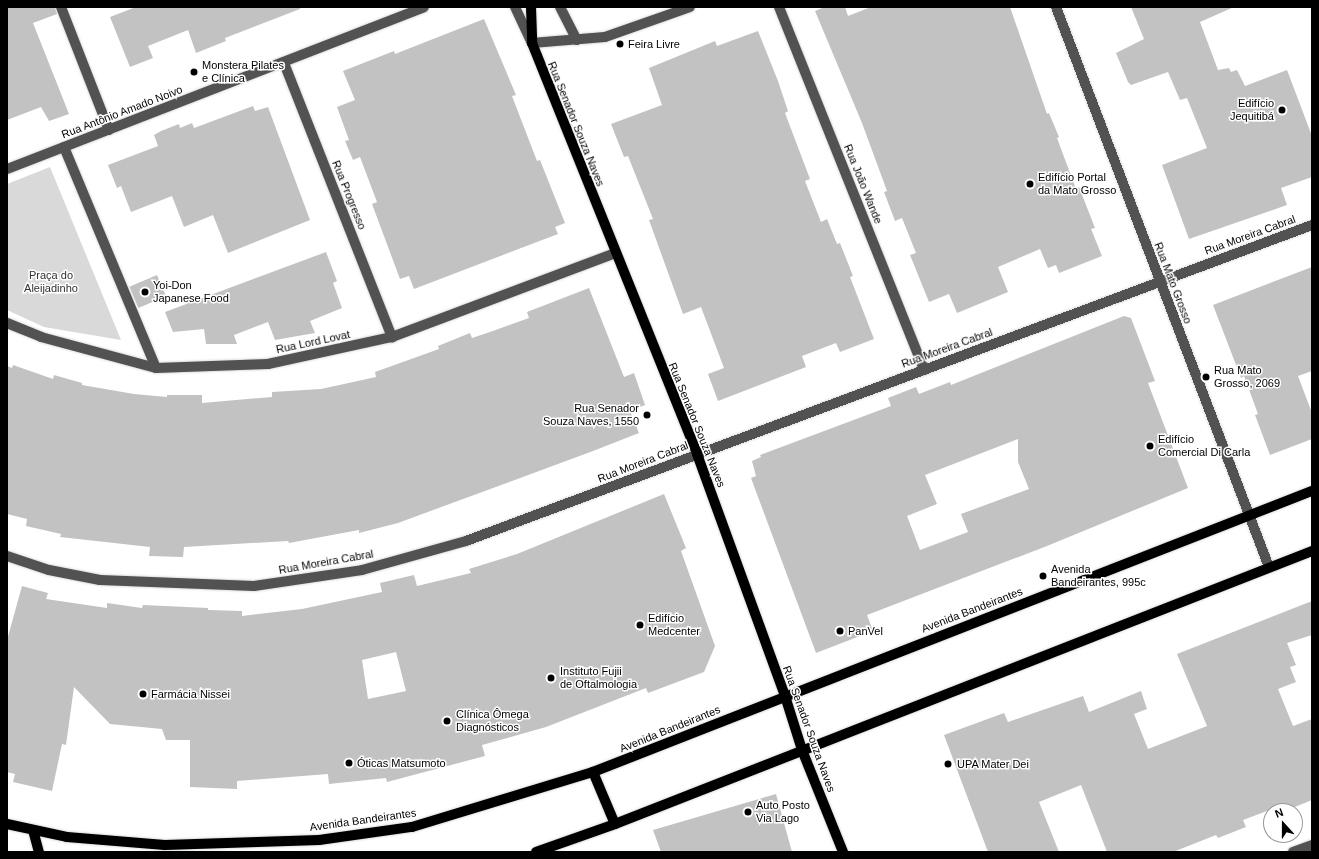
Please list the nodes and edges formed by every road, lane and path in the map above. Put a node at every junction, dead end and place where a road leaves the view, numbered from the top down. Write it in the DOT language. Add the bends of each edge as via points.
graph roads {
  1 [pos="61,7"];
  2 [pos="424,7"];
  3 [pos="515,7"];
  4 [pos="531,7"];
  5 [pos="560,7"];
  6 [pos="690,7"];
  7 [pos="779,7"];
  8 [pos="1056,7"];
  9 [pos="577,40"];
  10 [pos="532,43"];
  11 [pos="284,63"];
  12 [pos="109,130"];
  13 [pos="64,147"];
  14 [pos="7,168"];
  15 [pos="1312,225"];
  16 [pos="615,253"];
  17 [pos="1160,282"];
  18 [pos="7,323"];
  19 [pos="392,337"];
  20 [pos="156,368"];
  21 [pos="924,370"];
  22 [pos="696,454"];
  23 [pos="1312,490"];
  24 [pos="1249,515"];
  25 [pos="1312,550"];
  26 [pos="7,556"];
  27 [pos="1269,567"];
  28 [pos="785,696"];
  29 [pos="802,750"];
  30 [pos="593,772"];
  31 [pos="7,824"];
  32 [pos="615,824"];
  33 [pos="33,830"];
  34 [pos="1312,845"];
  35 [pos="39,852"];
  36 [pos="536,852"];
  37 [pos="843,852"];
  38 [pos="1293,852"];
  1 -- 12 [label="street"];
  2 -- 11 [label="street, Rua Antônio Amado Noivo"];
  3 -- 10 [label="street"];
  4 -- 10 [label="main road, Rua Senador Souza Naves"];
  5 -- 9 [label="street"];
  6 -- 9 [label="street" via="605,37"];
  7 -- 21 [label="street, Rua João Wande"];
  8 -- 17 [label="street, Rua Mato Grosso"];
  9 -- 10 [label="street"];
  10 -- 16 [label="main road, Rua Senador Souza Naves"];
  11 -- 12 [label="street, Rua Antônio Amado Noivo"];
  11 -- 19 [label="street, Rua Progresso"];
  12 -- 13 [label="street, Rua Antônio Amado Noivo"];
  13 -- 14 [label="street, Rua Antônio Amado Noivo"];
  13 -- 20 [label="street"];
  15 -- 17 [label="street, Rua Moreira Cabral"];
  16 -- 19 [label="street, Rua Lord Lovat"];
  16 -- 22 [label="main road, Rua Senador Souza Naves"];
  17 -- 21 [label="street, Rua Moreira Cabral"];
  17 -- 24 [label="street, Rua Mato Grosso"];
  18 -- 20 [label="street, Rua Lord Lovat" via="40,337"];
  19 -- 20 [label="street, Rua Lord Lovat" via="268,364"];
  21 -- 22 [label="street, Rua Moreira Cabral"];
  22 -- 26 [label="street, Rua Moreira Cabral" via="466,541 362,570 254,586 100,580 49,570"];
  22 -- 28 [label="main road, Rua Senador Souza Naves"];
  23 -- 24 [label="main road, Avenida Bandeirantes"];
  24 -- 27 [label="street, Rua Mato Grosso"];
  24 -- 28 [label="main road, Avenida Bandeirantes"];
  25 -- 27 [label="main road"];
  27 -- 29 [label="main road"];
  28 -- 29 [label="main road, Rua Senador Souza Naves"];
  28 -- 30 [label="main road, Avenida Bandeirantes"];
  29 -- 32 [label="main road"];
  29 -- 37 [label="main road, Rua Senador Souza Naves"];
  30 -- 32 [label="main road"];
  30 -- 33 [label="main road, Avenida Bandeirantes" via="412,827 319,840 225,845 149,845 67,837"];
  31 -- 33 [label="main road, Avenida Bandeirantes"];
  32 -- 36 [label="main road"];
  33 -- 35 [label="main road"];
  34 -- 38 [label="street"];
}
